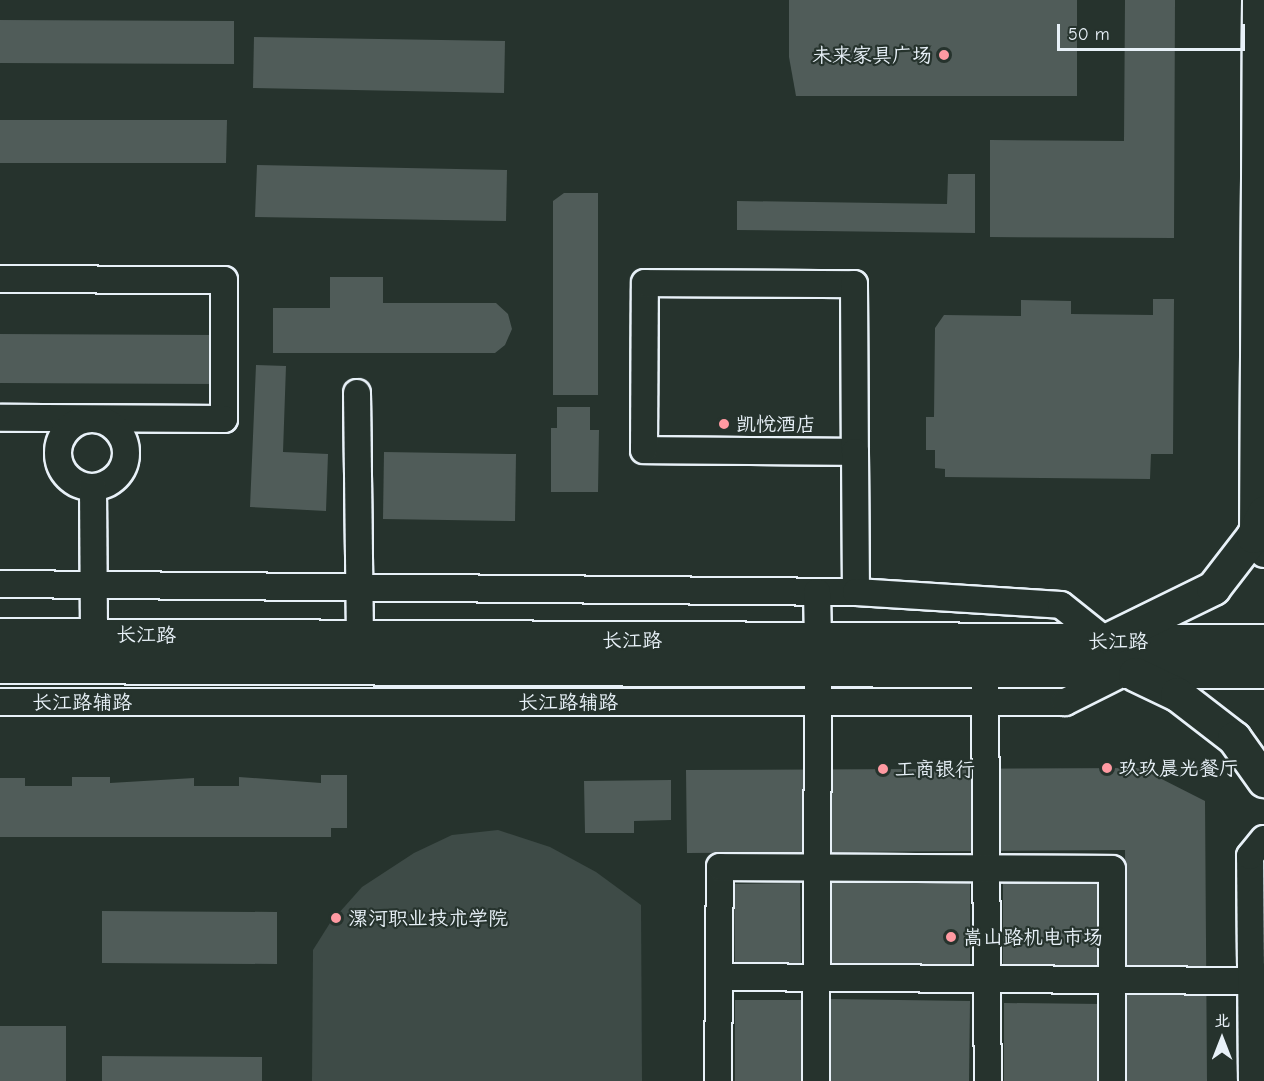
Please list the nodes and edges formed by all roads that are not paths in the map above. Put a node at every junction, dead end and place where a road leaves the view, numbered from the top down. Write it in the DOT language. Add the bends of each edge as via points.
graph roads {
  1 [pos="1256,0"];
  2 [pos="1259,276"];
  3 [pos="0,279"];
  4 [pos="357,393"];
  5 [pos="0,418"];
  6 [pos="88,418"];
  7 [pos="855,452"];
  8 [pos="93,488"];
  9 [pos="1260,534"];
  10 [pos="0,584"];
  11 [pos="94,585"];
  12 [pos="361,587"];
  13 [pos="817,591"];
  14 [pos="856,592"];
  15 [pos="0,635"];
  16 [pos="94,635"];
  17 [pos="360,638"];
  18 [pos="1106,641"];
  19 [pos="1264,641"];
  20 [pos="818,655"];
  21 [pos="0,666"];
  22 [pos="985,670"];
  23 [pos="1128,671"];
  24 [pos="1264,671"];
  25 [pos="0,702"];
  26 [pos="818,702"];
  27 [pos="985,702"];
  28 [pos="1264,780"];
  29 [pos="1264,839"];
  30 [pos="817,867"];
  31 [pos="986,868"];
  32 [pos="719,977"];
  33 [pos="817,977"];
  34 [pos="987,979"];
  35 [pos="1112,980"];
  36 [pos="1251,981"];
  37 [pos="718,1081"];
  38 [pos="816,1081"];
  39 [pos="988,1081"];
  40 [pos="1112,1081"];
  41 [pos="1252,1081"];
  1 -- 2 [label="street"];
  2 -- 9 [label="street"];
  3 -- 6 [label="street" via="224,280 224,419"];
  4 -- 12 [label="street"];
  5 -- 6 [label="street"];
  6 -- 8 [label="street" via="68,429 61,438 58,461 71,481"];
  6 -- 8 [label="street" via="117,432 126,451 113,480"];
  7 -- 7 [label="street" via="854,284 645,283 644,450"];
  7 -- 14 [label="street"];
  8 -- 11 [label="street"];
  9 -- 18 [label="main road" via="1213,588"];
  10 -- 11 [label="street"];
  11 -- 12 [label="street"];
  11 -- 16 [label="street"];
  12 -- 13 [label="street"];
  12 -- 17 [label="street"];
  13 -- 14 [label="street"];
  13 -- 20 [label="street"];
  14 -- 18 [label="street" via="1061,605"];
  15 -- 16 [label="main road, 长江路"];
  16 -- 17 [label="main road, 长江路"];
  17 -- 20 [label="main road, 长江路"];
  18 -- 19 [label="main road, 长江路"];
  18 -- 20 [label="main road, 长江路"];
  20 -- 21 [label="main road, 长江路"];
  20 -- 22 [label="main road, 长江路"];
  20 -- 26 [label="street"];
  22 -- 23 [label="main road, 长江路"];
  22 -- 27 [label="street"];
  23 -- 24 [label="main road, 长江路"];
  23 -- 27 [label="street, 长江路辅路" via="1065,702"];
  23 -- 28 [label="main road" via="1176,694 1234,738"];
  25 -- 26 [label="street, 长江路辅路"];
  26 -- 27 [label="street, 长江路辅路"];
  26 -- 30 [label="street"];
  27 -- 31 [label="street"];
  29 -- 36 [label="street" via="1250,856"];
  30 -- 31 [label="street"];
  30 -- 32 [label="street" via="720,867"];
  30 -- 33 [label="street"];
  31 -- 34 [label="street"];
  31 -- 35 [label="street" via="1112,869"];
  32 -- 33 [label="street"];
  32 -- 37 [label="street"];
  33 -- 34 [label="street"];
  33 -- 38 [label="street"];
  34 -- 35 [label="street"];
  34 -- 39 [label="street"];
  35 -- 36 [label="street"];
  35 -- 40 [label="street"];
  36 -- 41 [label="street"];
}
